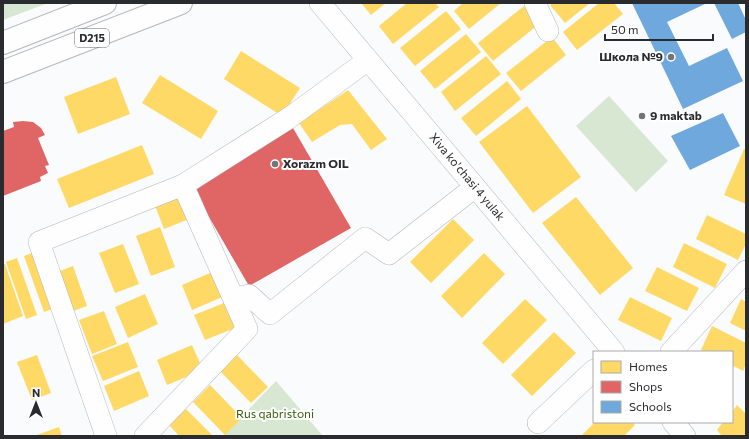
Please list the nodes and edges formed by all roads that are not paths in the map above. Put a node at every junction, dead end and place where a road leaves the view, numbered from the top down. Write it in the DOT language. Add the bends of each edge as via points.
graph roads {
  1 [pos="105,3"];
  2 [pos="181,3"];
  3 [pos="320,3"];
  4 [pos="535,3"];
  5 [pos="548,31"];
  6 [pos="3,43"];
  7 [pos="368,60"];
  8 [pos="3,72"];
  9 [pos="183,185"];
  10 [pos="475,187"];
  11 [pos="746,272"];
  12 [pos="234,298"];
  13 [pos="613,351"];
  14 [pos="672,351"];
  15 [pos="593,371"];
  16 [pos="538,423"];
  17 [pos="674,423"];
  18 [pos="106,436"];
  19 [pos="145,436"];
  20 [pos="685,436"];
  1 -- 6 [label="main road, D215"];
  2 -- 8 [label="main road, D215"];
  3 -- 7 [label="street, Xiva ko'chasi 4 yulak"];
  4 -- 5 [label="street"];
  7 -- 9 [label="street" via="289,118"];
  7 -- 10 [label="street, Xiva ko'chasi 4 yulak"];
  9 -- 12 [label="street"];
  9 -- 18 [label="street" via="39,242"];
  10 -- 12 [label="street" via="389,254 365,238 270,314 249,294"];
  10 -- 13 [label="street, Xiva ko'chasi 4 yulak"];
  11 -- 14 [label="street"];
  12 -- 19 [label="street" via="247,329"];
  15 -- 16 [label="street"];
  17 -- 20 [label="street"];
}
